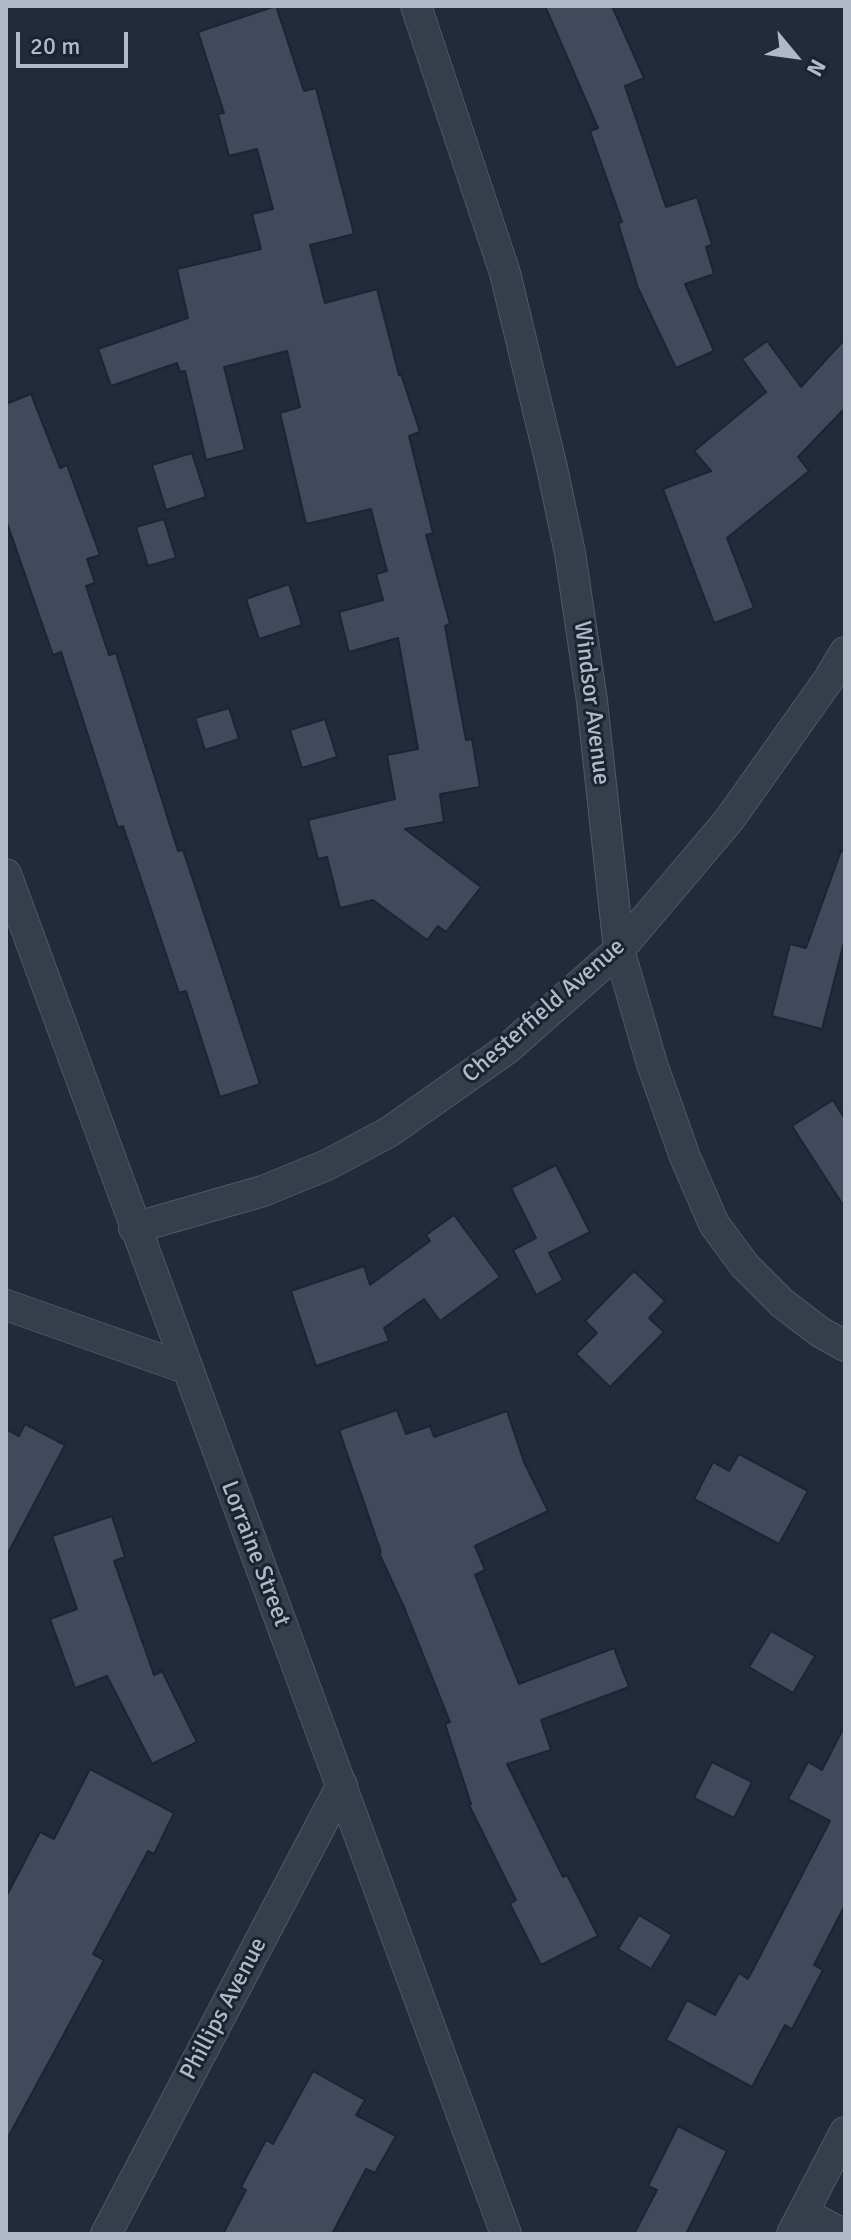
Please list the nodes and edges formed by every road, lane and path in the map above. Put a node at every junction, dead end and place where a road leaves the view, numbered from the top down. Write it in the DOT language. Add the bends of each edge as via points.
graph roads {
  1 [pos="416,6"];
  2 [pos="845,652"];
  3 [pos="6,874"];
  4 [pos="619,950"];
  5 [pos="134,1228"];
  6 [pos="6,1305"];
  7 [pos="845,1346"];
  8 [pos="185,1368"];
  9 [pos="342,1785"];
  10 [pos="845,2132"];
  11 [pos="797,2223"];
  12 [pos="106,2234"];
  13 [pos="506,2234"];
  14 [pos="843,2234"];
  1 -- 4 [label="street, Windsor Avenue" via="505,273 552,468 592,701"];
  2 -- 4 [label="street, Chesterfield Avenue" via="729,820"];
  3 -- 5 [label="street, Lorraine Street"];
  4 -- 5 [label="street, Chesterfield Avenue" via="507,1049 389,1132 263,1191"];
  4 -- 7 [label="street, Windsor Avenue" via="652,1064 714,1224 782,1303"];
  5 -- 8 [label="street, Lorraine Street"];
  6 -- 8 [label="street"];
  8 -- 9 [label="street, Lorraine Street"];
  9 -- 12 [label="street, Phillips Avenue"];
  9 -- 13 [label="street, Lorraine Street"];
  10 -- 11 [label="street"];
  11 -- 14 [label="street"];
}
